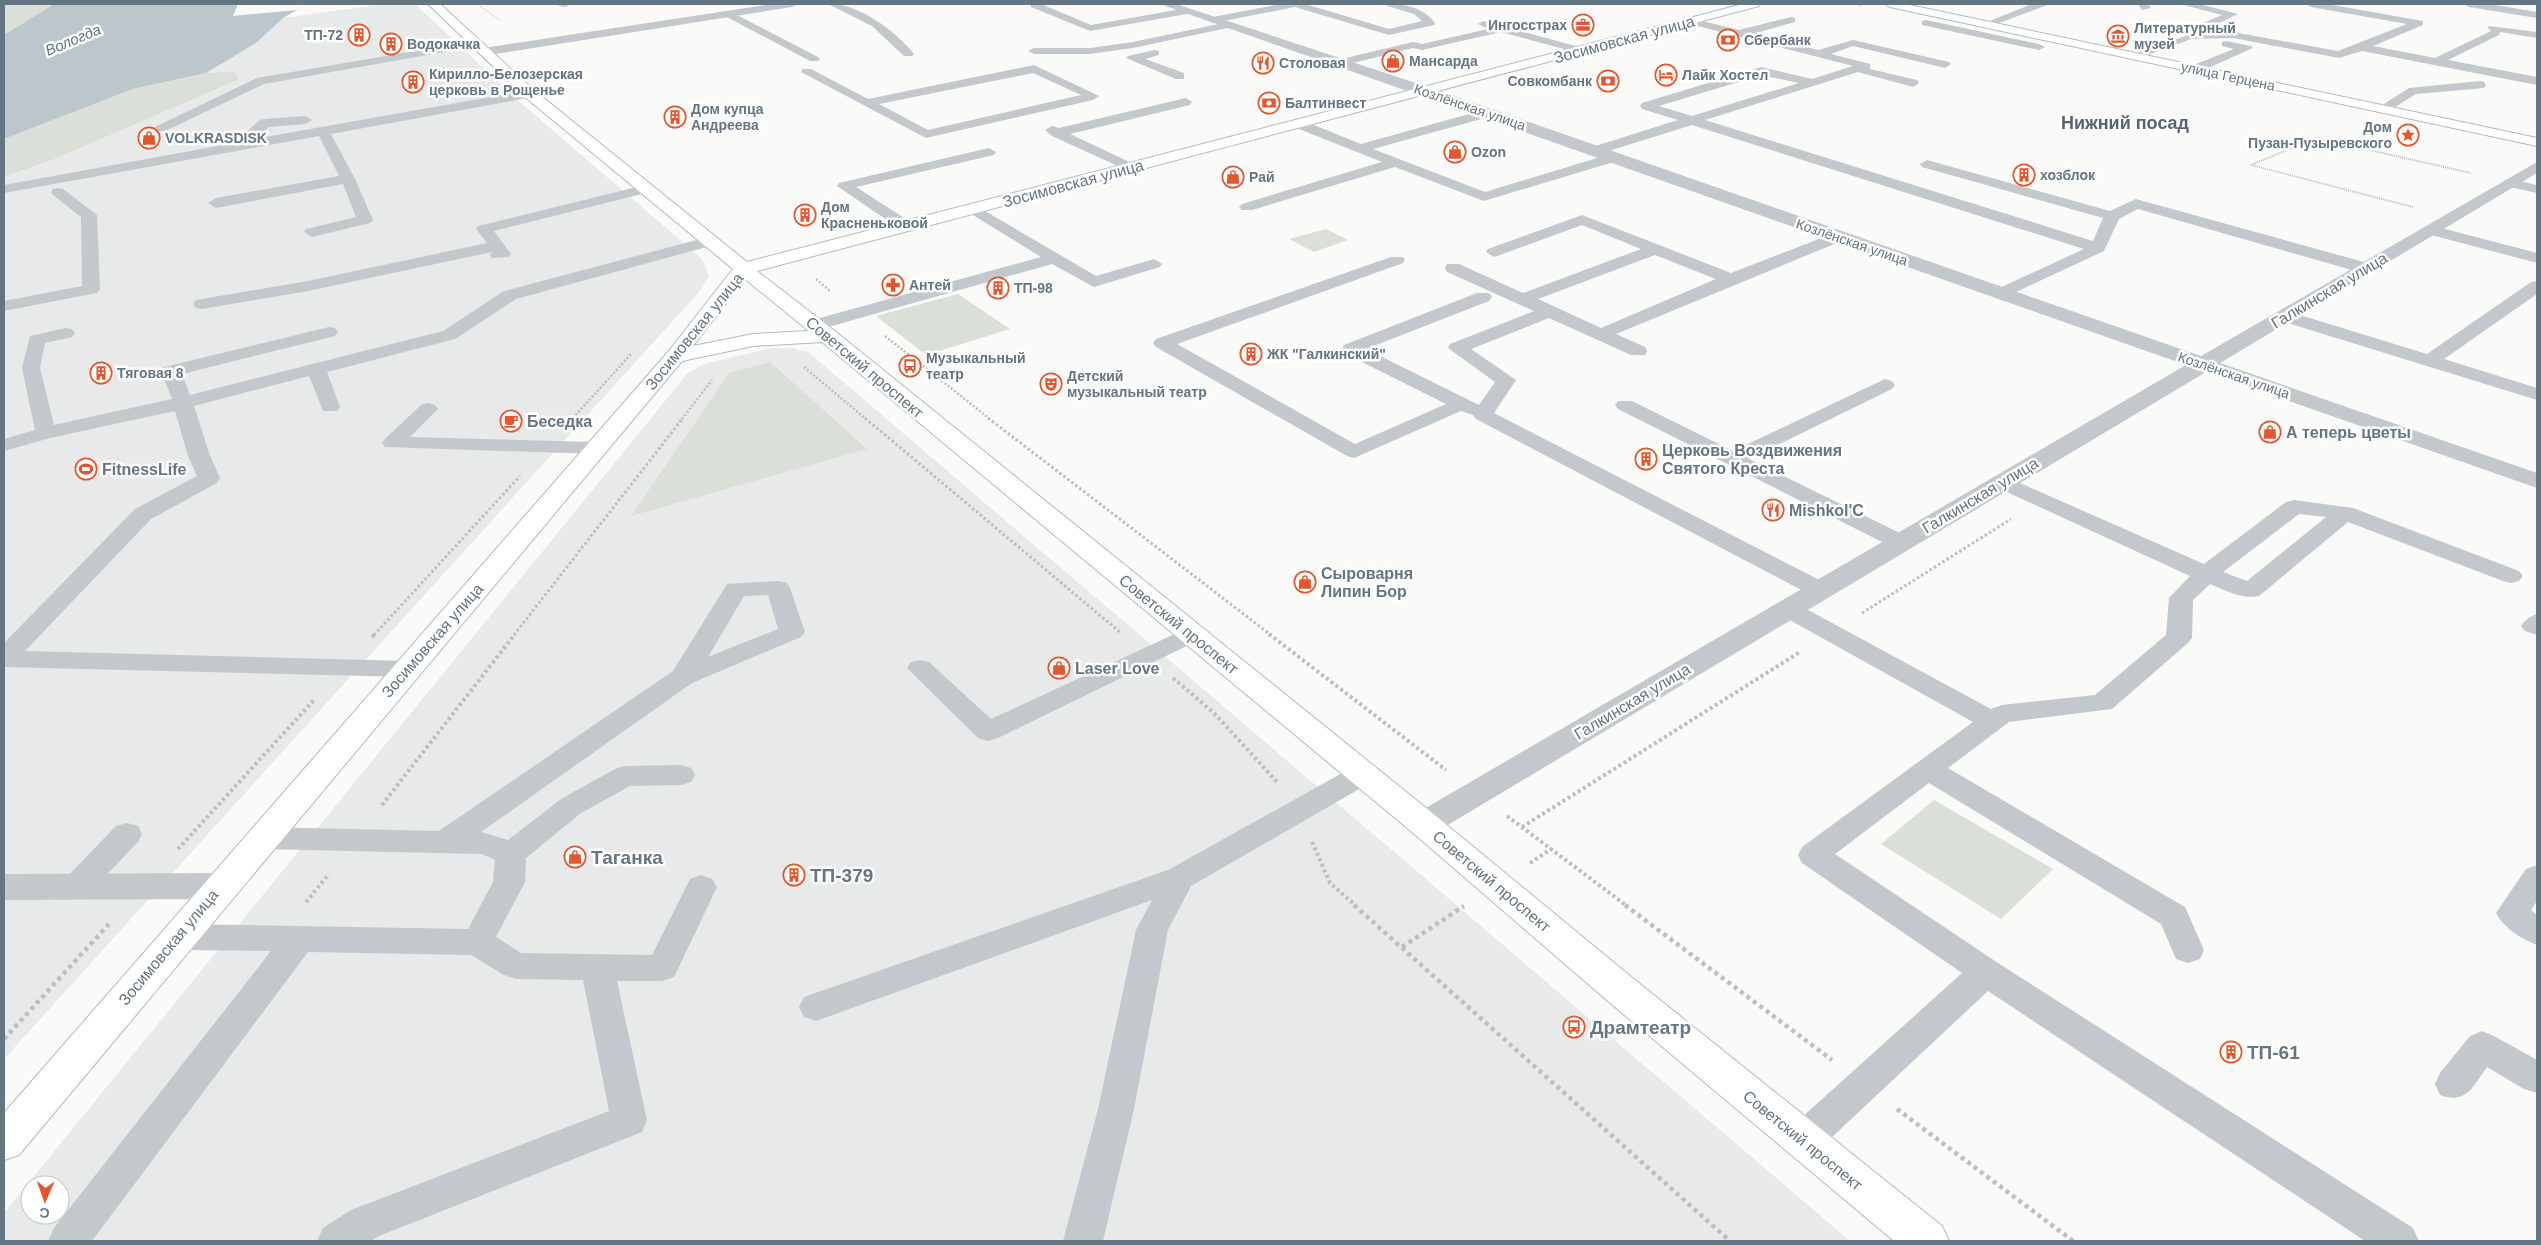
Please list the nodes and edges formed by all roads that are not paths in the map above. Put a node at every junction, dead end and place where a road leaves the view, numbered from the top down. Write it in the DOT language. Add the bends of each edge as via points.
graph roads {
  1 [pos="433,4"];
  2 [pos="558,4"];
  3 [pos="566,4"];
  4 [pos="792,4"];
  5 [pos="833,4"];
  6 [pos="1166,4"];
  7 [pos="1256,4"];
  8 [pos="1296,4"];
  9 [pos="1386,4"];
  10 [pos="1755,4"];
  11 [pos="1890,4"];
  12 [pos="2042,4"];
  13 [pos="2185,4"];
  14 [pos="2311,4"];
  15 [pos="2469,4"];
  16 [pos="1035,5"];
  17 [pos="1186,11"];
  18 [pos="729,14"];
  19 [pos="1199,15"];
  20 [pos="2537,15"];
  21 [pos="1213,20"];
  22 [pos="1791,20"];
  23 [pos="1690,21"];
  24 [pos="1926,23"];
  25 [pos="1482,24"];
  26 [pos="1987,24"];
  27 [pos="1228,25"];
  28 [pos="2252,28"];
  29 [pos="1500,29"];
  30 [pos="2013,30"];
  31 [pos="1252,33"];
  32 [pos="1740,34"];
  33 [pos="2233,35"];
  34 [pos="2537,35"];
  35 [pos="2190,36"];
  36 [pos="2202,36"];
  37 [pos="1992,37"];
  38 [pos="1226,38"];
  39 [pos="476,42"];
  40 [pos="2039,47"];
  41 [pos="2361,47"];
  42 [pos="1170,50"];
  43 [pos="1579,50"];
  44 [pos="1034,52"];
  45 [pos="908,54"];
  46 [pos="1818,54"];
  47 [pos="2136,56"];
  48 [pos="814,59"];
  49 [pos="1340,62"];
  50 [pos="2435,62"];
  51 [pos="1945,64"];
  52 [pos="2194,68"];
  53 [pos="1858,69"];
  54 [pos="807,72"];
  55 [pos="1180,76"];
  56 [pos="2537,81"];
  57 [pos="1814,83"];
  58 [pos="1913,83"];
  59 [pos="2480,85"];
  60 [pos="1426,92"];
  61 [pos="529,94"];
  62 [pos="1186,102"];
  63 [pos="866,103"];
  64 [pos="2382,109"];
  65 [pos="1018,113"];
  66 [pos="1487,113"];
  67 [pos="364,116"];
  68 [pos="1687,122"];
  69 [pos="1299,124"];
  70 [pos="160,128"];
  71 [pos="323,131"];
  72 [pos="1057,133"];
  73 [pos="2537,142"];
  74 [pos="239,146"];
  75 [pos="1360,148"];
  76 [pos="1594,151"];
  77 [pos="989,152"];
  78 [pos="1612,158"];
  79 [pos="1396,162"];
  80 [pos="1927,164"];
  81 [pos="2537,167"];
  82 [pos="1131,168"];
  83 [pos="90,172"];
  84 [pos="348,178"];
  85 [pos="2510,183"];
  86 [pos="4,189"];
  87 [pos="2537,189"];
  88 [pos="645,190"];
  89 [pos="58,192"];
  90 [pos="216,203"];
  91 [pos="4,204"];
  92 [pos="1247,207"];
  93 [pos="973,209"];
  94 [pos="2112,216"];
  95 [pos="906,226"];
  96 [pos="2430,230"];
  97 [pos="312,232"];
  98 [pos="1838,237"];
  99 [pos="708,242"];
  100 [pos="497,246"];
  101 [pos="2098,248"];
  102 [pos="1656,249"];
  103 [pos="1494,252"];
  104 [pos="1055,258"];
  105 [pos="2537,258"];
  106 [pos="1397,260"];
  107 [pos="1154,264"];
  108 [pos="452,266"];
  109 [pos="1453,268"];
  110 [pos="2365,268"];
  111 [pos="744,269"];
  112 [pos="1731,278"];
  113 [pos="2537,286"];
  114 [pos="2001,294"];
  115 [pos="1483,297"];
  116 [pos="1523,299"];
  117 [pos="202,304"];
  118 [pos="4,306"];
  119 [pos="1550,311"];
  120 [pos="2284,316"];
  121 [pos="822,330"];
  122 [pos="329,332"];
  123 [pos="66,333"];
  124 [pos="1601,334"];
  125 [pos="1638,351"];
  126 [pos="675,356"];
  127 [pos="2430,361"];
  128 [pos="2203,364"];
  129 [pos="316,368"];
  130 [pos="2515,376"];
  131 [pos="1885,385"];
  132 [pos="2537,394"];
  133 [pos="183,403"];
  134 [pos="1462,404"];
  135 [pos="1626,405"];
  136 [pos="330,407"];
  137 [pos="428,409"];
  138 [pos="1483,415"];
  139 [pos="46,433"];
  140 [pos="4,444"];
  141 [pos="596,448"];
  142 [pos="1732,458"];
  143 [pos="2537,481"];
  144 [pos="2004,482"];
  145 [pos="2345,514"];
  146 [pos="1900,542"];
  147 [pos="2206,574"];
  148 [pos="2511,576"];
  149 [pos="1820,590"];
  150 [pos="1788,609"];
  151 [pos="2537,622"];
  152 [pos="2537,627"];
  153 [pos="1192,634"];
  154 [pos="4,658"];
  155 [pos="407,668"];
  156 [pos="920,668"];
  157 [pos="684,677"];
  158 [pos="1992,721"];
  159 [pos="1928,769"];
  160 [pos="1363,774"];
  161 [pos="681,775"];
  162 [pos="1424,824"];
  163 [pos="127,834"];
  164 [pos="261,838"];
  165 [pos="445,842"];
  166 [pos="511,854"];
  167 [pos="2537,877"];
  168 [pos="1179,878"];
  169 [pos="77,886"];
  170 [pos="220,886"];
  171 [pos="4,887"];
  172 [pos="701,887"];
  173 [pos="2537,932"];
  174 [pos="177,937"];
  175 [pos="289,939"];
  176 [pos="477,942"];
  177 [pos="2188,950"];
  178 [pos="597,967"];
  179 [pos="1986,972"];
  180 [pos="816,1007"];
  181 [pos="2537,1078"];
  182 [pos="2453,1084"];
  183 [pos="1803,1140"];
  184 [pos="4,1142"];
  185 [pos="68,1241"];
  186 [pos="337,1241"];
  187 [pos="1082,1241"];
  188 [pos="1927,1241"];
  189 [pos="2399,1241"];
  1 -- 39 [label="street, Советский проспект"];
  2 -- 3 [label="lane"];
  4 -- 18 [label="street"];
  5 -- 45 [label="lane" via="876,24"];
  6 -- 17 [label="street, Козлёнская улица"];
  7 -- 19 [label="lane"];
  8 -- 9 [label="lane" via="1389,32 1430,23 1418,12"];
  8 -- 21 [label="lane"];
  10 -- 23 [label="street, Зосимовская улица"];
  11 -- 26 [label="street, улица Герцена"];
  12 -- 26 [label="lane"];
  13 -- 36 [label="lane" via="2233,14 2198,29"];
  14 -- 41 [label="lane" via="2419,23"];
  15 -- 20 [label="street"];
  16 -- 17 [label="lane" via="1090,28"];
  17 -- 19 [label="street, Козлёнская улица"];
  18 -- 39 [label="street"];
  18 -- 48 [label="lane"];
  19 -- 21 [label="street, Козлёнская улица"];
  21 -- 27 [label="street, Козлёнская улица"];
  22 -- 32 [label="lane"];
  23 -- 32 [label="lane"];
  23 -- 43 [label="street, Зосимовская улица"];
  24 -- 37 [label="lane"];
  25 -- 29 [label="lane"];
  26 -- 30 [label="street, улица Герцена"];
  27 -- 31 [label="street, Козлёнская улица"];
  27 -- 44 [label="lane" via="1090,51"];
  28 -- 33 [label="lane"];
  29 -- 43 [label="lane"];
  29 -- 49 [label="lane"];
  30 -- 37 [label="lane"];
  30 -- 47 [label="street, улица Герцена"];
  31 -- 38 [label="lane"];
  31 -- 49 [label="street, Козлёнская улица"];
  32 -- 46 [label="lane"];
  33 -- 36 [label="lane"];
  33 -- 41 [label="lane" via="2339,55"];
  34 -- 50 [label="lane" via="2494,30"];
  35 -- 36 [label="lane"];
  35 -- 47 [label="lane"];
  35 -- 52 [label="lane" via="2247,48"];
  37 -- 40 [label="lane"];
  39 -- 61 [label="street, Советский проспект"];
  39 -- 70 [label="lane" via="261,81"];
  41 -- 50 [label="lane"];
  42 -- 55 [label="lane" via="1132,58"];
  43 -- 60 [label="street, Зосимовская улица"];
  46 -- 51 [label="lane" via="1854,43"];
  46 -- 53 [label="lane" via="1866,66"];
  47 -- 52 [label="street, улица Герцена"];
  49 -- 60 [label="street, Козлёнская улица"];
  50 -- 56 [label="lane"];
  52 -- 64 [label="street, улица Герцена"];
  53 -- 57 [label="lane"];
  53 -- 58 [label="lane"];
  54 -- 63 [label="lane"];
  57 -- 68 [label="lane"];
  57 -- 68 [label="lane" via="1761,71 1646,106"];
  59 -- 64 [label="lane" via="2414,92"];
  60 -- 66 [label="street, Козлёнская улица"];
  60 -- 69 [label="street, Зосимовская улица"];
  61 -- 71 [label="lane"];
  61 -- 88 [label="street, Советский проспект"];
  62 -- 72 [label="lane"];
  63 -- 65 [label="lane" via="926,134"];
  63 -- 65 [label="lane" via="1034,69 1093,96"];
  64 -- 73 [label="street, улица Герцена"];
  65 -- 72 [label="lane"];
  66 -- 75 [label="lane"];
  66 -- 76 [label="street, Козлёнская улица"];
  67 -- 74 [label="lane" via="265,123"];
  68 -- 76 [label="lane"];
  68 -- 101 [label="lane" via="1712,126"];
  69 -- 75 [label="lane"];
  69 -- 82 [label="street, Зосимовская улица"];
  71 -- 74 [label="lane"];
  71 -- 84 [label="lane"];
  72 -- 82 [label="lane"];
  74 -- 83 [label="lane"];
  75 -- 79 [label="lane"];
  76 -- 78 [label="street, Козлёнская улица"];
  77 -- 95 [label="lane" via="838,182"];
  78 -- 79 [label="lane" via="1484,197"];
  78 -- 98 [label="street, Козлёнская улица"];
  79 -- 92 [label="lane"];
  80 -- 94 [label="lane"];
  81 -- 85 [label="street, Галкинская улица"];
  82 -- 93 [label="street, Зосимовская улица"];
  83 -- 86 [label="lane"];
  83 -- 89 [label="lane"];
  84 -- 90 [label="lane"];
  84 -- 97 [label="lane" via="365,220"];
  85 -- 87 [label="lane"];
  85 -- 96 [label="street, Галкинская улица"];
  88 -- 99 [label="street, Советский проспект"];
  88 -- 100 [label="lane" via="484,229"];
  89 -- 91 [label="lane"];
  89 -- 118 [label="lane" via="89,216 91,289"];
  93 -- 95 [label="street, Зосимовская улица"];
  93 -- 104 [label="lane"];
  94 -- 101 [label="lane"];
  94 -- 110 [label="lane" via="2136,204"];
  95 -- 111 [label="street, Зосимовская улица"];
  96 -- 105 [label="lane"];
  96 -- 110 [label="street, Галкинская улица"];
  98 -- 112 [label="lane"];
  98 -- 114 [label="street, Козлёнская улица"];
  99 -- 111 [label="street, Советский проспект"];
  99 -- 129 [label="lane" via="510,295 449,335"];
  100 -- 108 [label="lane" via="503,254"];
  100 -- 117 [label="lane" via="318,284"];
  101 -- 114 [label="lane"];
  102 -- 103 [label="lane" via="1582,220"];
  102 -- 112 [label="lane"];
  102 -- 116 [label="lane"];
  104 -- 107 [label="lane" via="1094,282"];
  104 -- 121 [label="lane" via="857,313"];
  106 -- 134 [label="lane" via="1162,343 1354,452"];
  109 -- 116 [label="lane"];
  110 -- 120 [label="street, Галкинская улица"];
  111 -- 121 [label="street, Советский проспект"];
  111 -- 126 [label="street, Зосимовская улица"];
  112 -- 124 [label="lane"];
  113 -- 127 [label="lane"];
  114 -- 128 [label="street, Козлёнская улица"];
  115 -- 134 [label="lane" via="1351,349"];
  116 -- 119 [label="lane"];
  119 -- 124 [label="lane"];
  119 -- 138 [label="lane" via="1458,348 1506,380"];
  120 -- 127 [label="lane"];
  120 -- 128 [label="street, Галкинская улица"];
  121 -- 126 [label="street"];
  121 -- 153 [label="street, Советский проспект"];
  122 -- 133 [label="lane" via="171,370"];
  123 -- 139 [label="lane" via="36,340 31,368"];
  124 -- 125 [label="lane"];
  126 -- 141 [label="street, Зосимовская улица"];
  127 -- 130 [label="lane" via="2460,359"];
  127 -- 132 [label="lane"];
  128 -- 143 [label="street, Козлёнская улица"];
  128 -- 144 [label="street, Галкинская улица"];
  129 -- 133 [label="lane"];
  129 -- 136 [label="lane"];
  131 -- 142 [label="lane"];
  133 -- 139 [label="lane"];
  133 -- 154 [label="lane" via="209,478 143,514"];
  134 -- 138 [label="lane"];
  135 -- 142 [label="lane"];
  137 -- 141 [label="lane" via="392,443"];
  138 -- 149 [label="lane"];
  139 -- 140 [label="lane"];
  141 -- 155 [label="street, Зосимовская улица"];
  142 -- 146 [label="lane"];
  144 -- 146 [label="street, Галкинская улица"];
  144 -- 147 [label="lane"];
  145 -- 147 [label="lane" via="2294,507"];
  145 -- 147 [label="lane" via="2250,591"];
  145 -- 148 [label="lane"];
  146 -- 149 [label="street, Галкинская улица"];
  147 -- 158 [label="lane" via="2181,598 2179,638 2102,703 2002,714"];
  149 -- 150 [label="street, Галкинская улица"];
  150 -- 158 [label="lane"];
  150 -- 162 [label="street, Галкинская улица"];
  151 -- 152 [label="lane" via="2534,626"];
  153 -- 156 [label="lane" via="988,732"];
  153 -- 160 [label="street, Советский проспект"];
  154 -- 155 [label="lane"];
  155 -- 164 [label="street, Зосимовская улица"];
  157 -- 165 [label="lane"];
  158 -- 159 [label="lane"];
  159 -- 177 [label="lane" via="2174,916"];
  159 -- 179 [label="lane" via="1813,855"];
  160 -- 162 [label="street, Советский проспект"];
  160 -- 168 [label="lane"];
  161 -- 166 [label="lane" via="625,776 571,806"];
  162 -- 183 [label="street, Советский проспект"];
  163 -- 169 [label="lane"];
  164 -- 165 [label="lane"];
  164 -- 170 [label="street, Зосимовская улица"];
  165 -- 166 [label="lane" via="486,843"];
  166 -- 176 [label="lane" via="508,882"];
  167 -- 173 [label="lane" via="2512,913"];
  168 -- 180 [label="lane"];
  168 -- 187 [label="lane" via="1152,930 1116,1109"];
  169 -- 170 [label="street"];
  169 -- 171 [label="street"];
  170 -- 174 [label="street, Зосимовская улица"];
  172 -- 178 [label="lane" via="662,968"];
  174 -- 175 [label="lane"];
  174 -- 184 [label="street, Зосимовская улица"];
  175 -- 176 [label="lane"];
  175 -- 185 [label="lane"];
  176 -- 178 [label="lane" via="516,966"];
  178 -- 186 [label="lane" via="629,1120 365,1223"];
  179 -- 183 [label="lane"];
  179 -- 189 [label="lane"];
  181 -- 182 [label="lane" via="2482,1046"];
  183 -- 188 [label="street, Советский проспект"];
}
